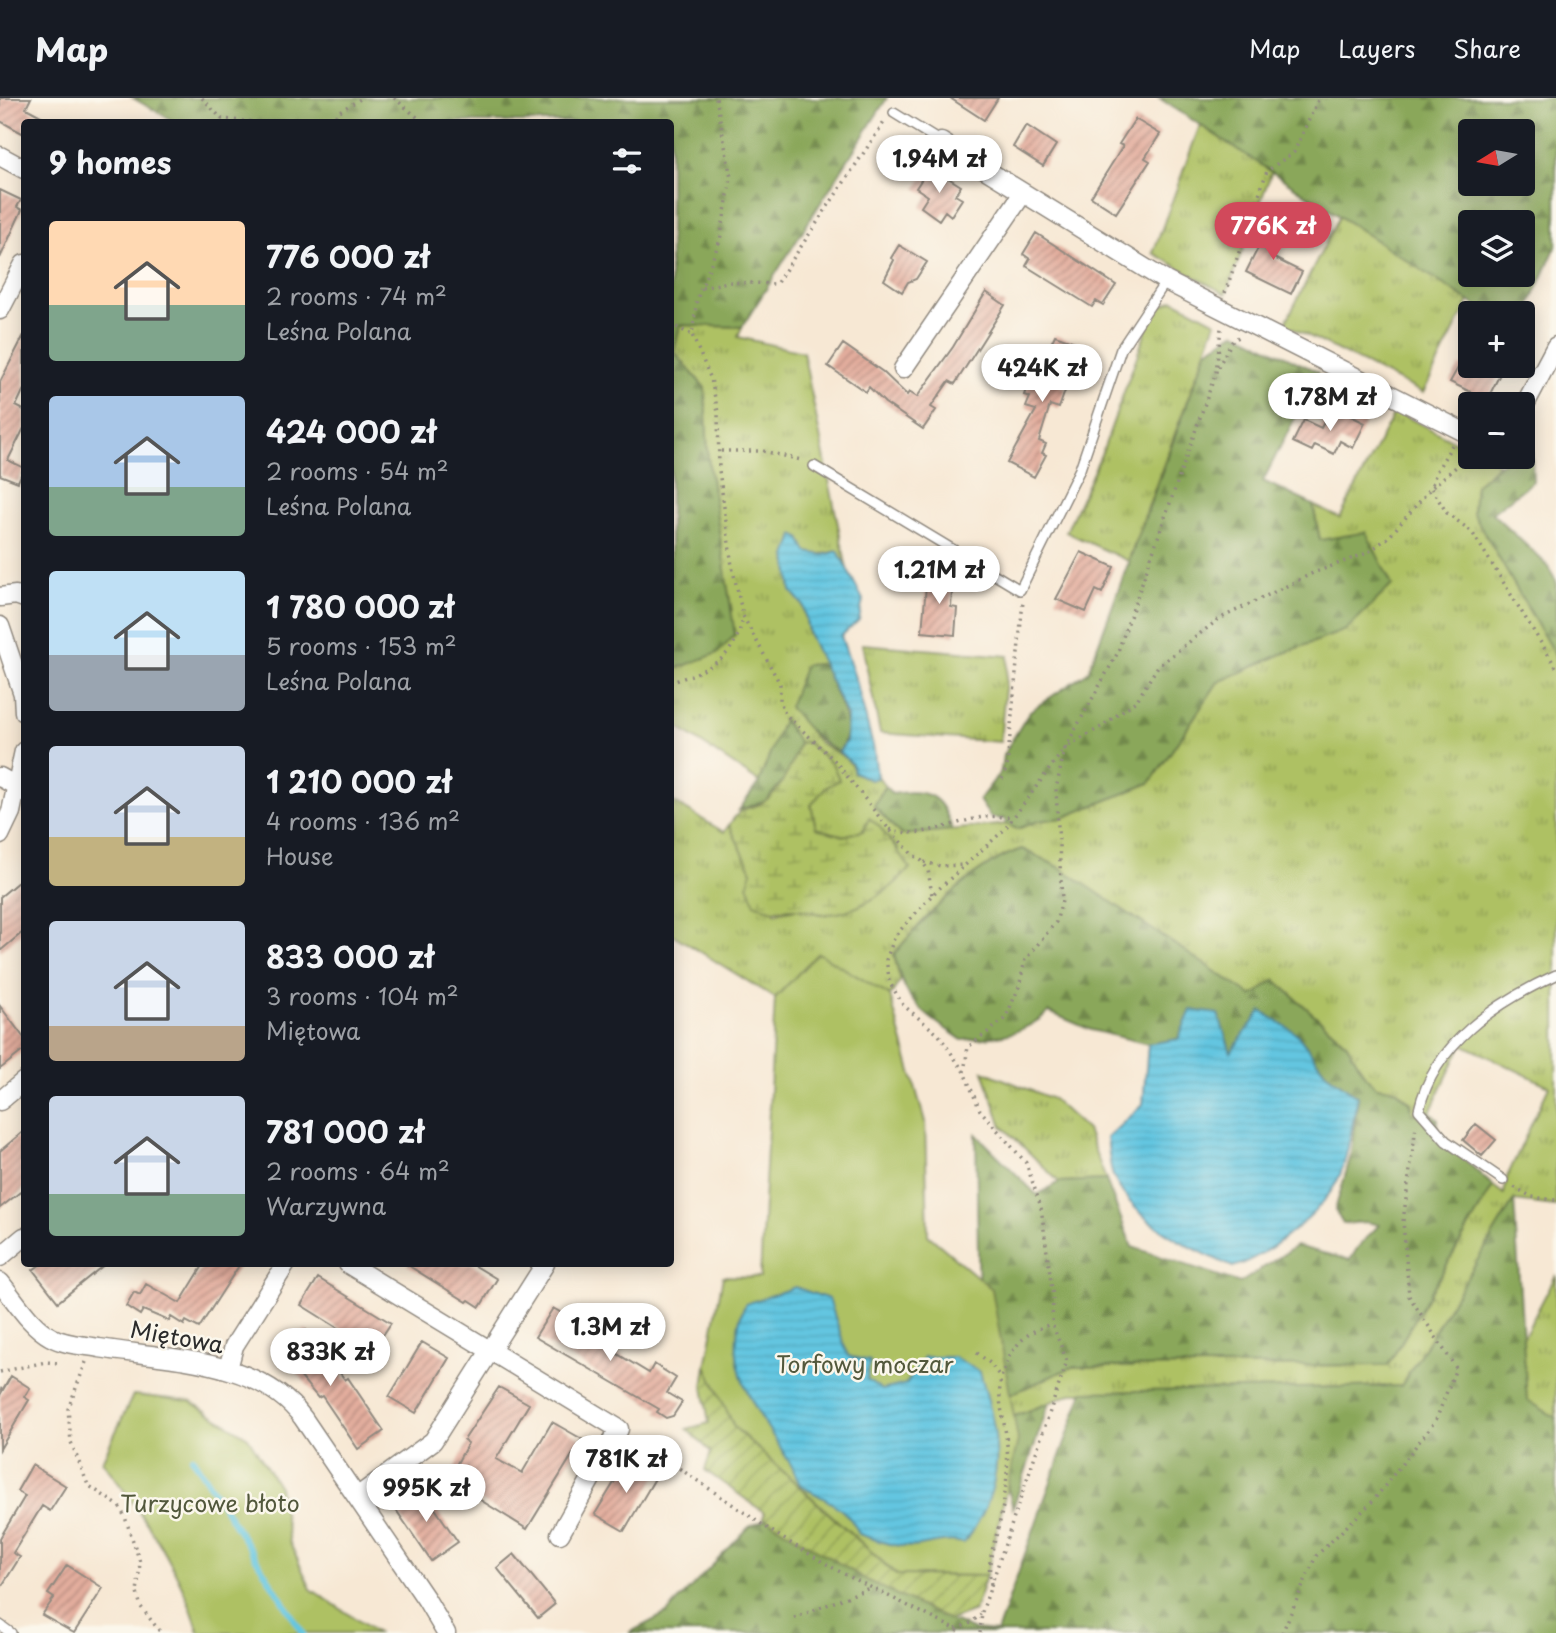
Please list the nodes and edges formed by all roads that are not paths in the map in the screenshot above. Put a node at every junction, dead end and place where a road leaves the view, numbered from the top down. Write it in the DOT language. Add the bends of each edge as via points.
graph roads {
  1 [pos="894,113"];
  2 [pos="941,142"];
  3 [pos="0,156"];
  4 [pos="21,167"];
  5 [pos="1023,193"];
  6 [pos="21,270"];
  7 [pos="1166,281"];
  8 [pos="0,310"];
  9 [pos="1556,346"];
  10 [pos="903,369"];
  11 [pos="1532,392"];
  12 [pos="1458,430"];
  13 [pos="814,466"];
  14 [pos="0,597"];
  15 [pos="21,598"];
  16 [pos="0,626"];
  17 [pos="21,688"];
  18 [pos="21,769"];
  19 [pos="0,777"];
  20 [pos="18,787"];
  21 [pos="0,835"];
  22 [pos="1556,975"];
  23 [pos="21,1084"];
  24 [pos="0,1101"];
  25 [pos="1503,1181"];
  26 [pos="21,1240"];
  27 [pos="0,1257"];
  28 [pos="284,1267"];
  29 [pos="353,1267"];
  30 [pos="543,1267"];
  31 [pos="0,1282"];
  32 [pos="490,1353"];
  33 [pos="228,1369"];
  34 [pos="357,1497"];
  35 [pos="560,1534"];
  36 [pos="0,1625"];
  37 [pos="12,1633"];
  38 [pos="446,1633"];
  1 -- 2 [label="lane"];
  2 -- 5 [label="street"];
  3 -- 4 [label="street"];
  5 -- 7 [label="street"];
  5 -- 10 [label="street"];
  6 -- 8 [label="street"];
  7 -- 12 [label="street"];
  7 -- 13 [label="lane" via="1121,349 1080,469 1020,590"];
  9 -- 11 [label="street"];
  14 -- 15 [label="street"];
  16 -- 17 [label="street"];
  18 -- 20 [label="street"];
  19 -- 20 [label="street"];
  20 -- 21 [label="street"];
  22 -- 25 [label="lane" via="1475,1023 1443,1057 1419,1110 1446,1141"];
  23 -- 24 [label="street"];
  26 -- 27 [label="street"];
  28 -- 33 [label="street" via="234,1346"];
  29 -- 32 [label="street"];
  30 -- 32 [label="street"];
  31 -- 33 [label="street, Miętowa" via="51,1337"];
  32 -- 34 [label="street" via="433,1441"];
  32 -- 35 [label="street" via="619,1429"];
  33 -- 34 [label="street, Miętowa" via="281,1394"];
  34 -- 38 [label="street, Miętowa"];
  36 -- 37 [label="lane"];
}
